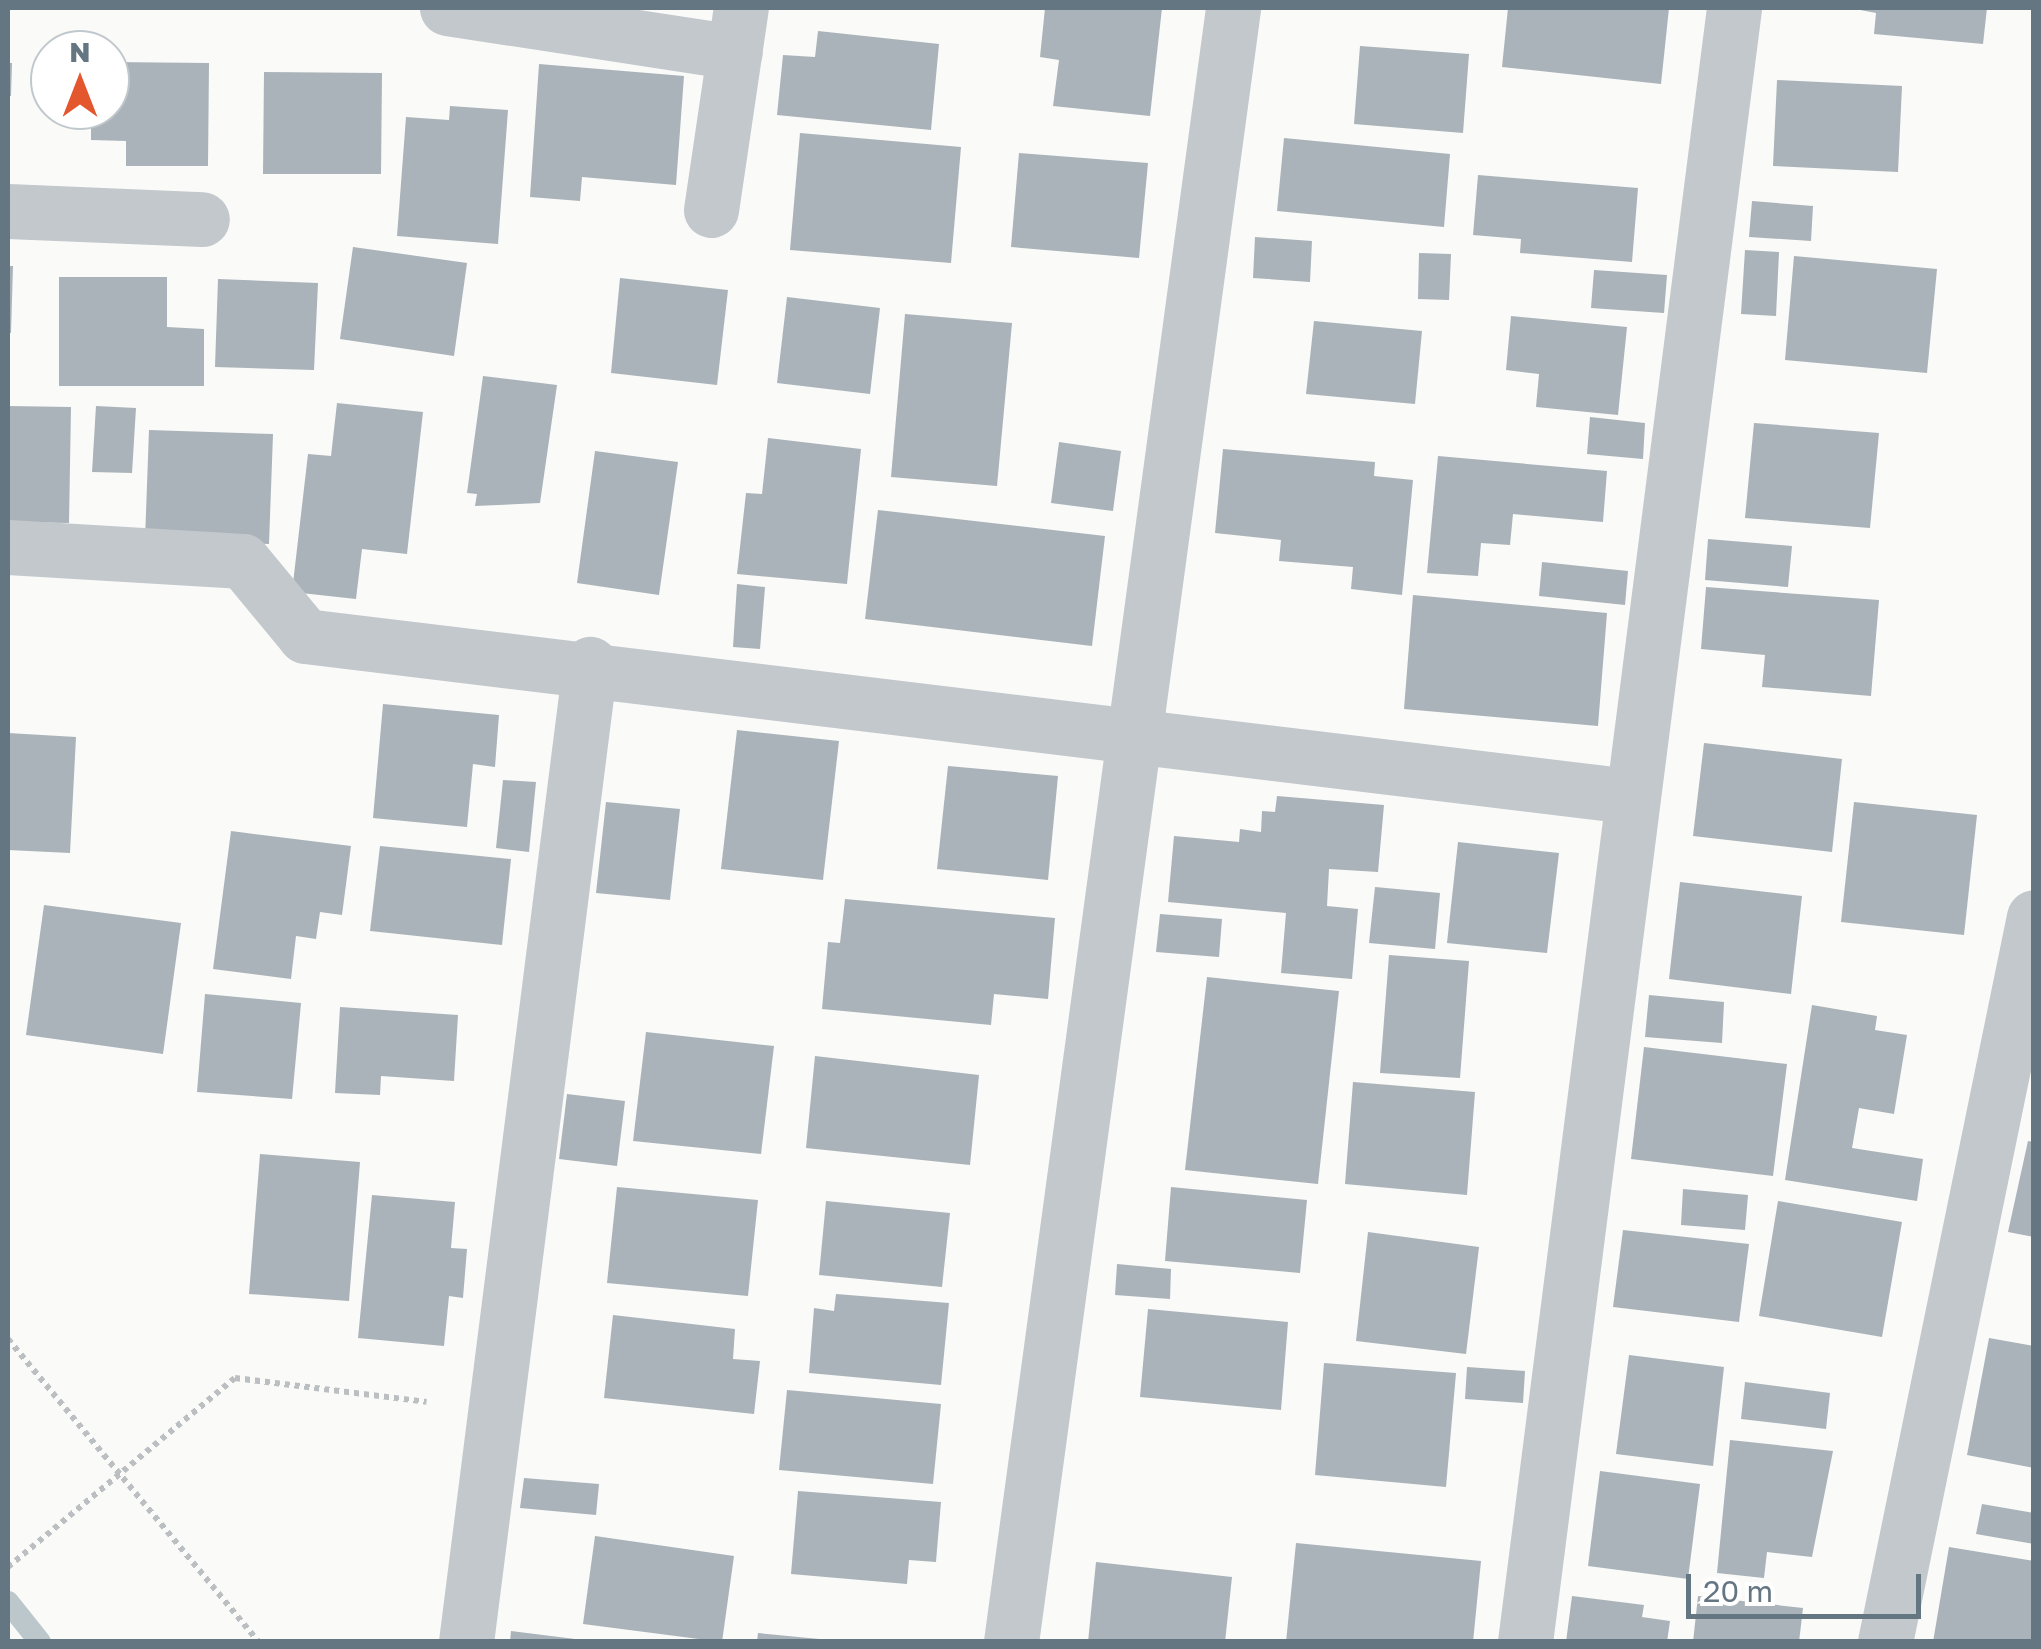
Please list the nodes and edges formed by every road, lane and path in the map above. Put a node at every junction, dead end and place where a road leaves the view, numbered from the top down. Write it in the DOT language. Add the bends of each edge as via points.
graph roads {
  1 [pos="448,8"];
  2 [pos="1233,8"];
  3 [pos="1734,8"];
  4 [pos="738,30"];
  5 [pos="711,210"];
  6 [pos="8,211"];
  7 [pos="202,219"];
  8 [pos="8,547"];
  9 [pos="590,664"];
  10 [pos="1137,732"];
  11 [pos="1630,796"];
  12 [pos="2034,917"];
  13 [pos="8,1339"];
  14 [pos="490,1410"];
  15 [pos="124,1475"];
  16 [pos="8,1567"];
  17 [pos="258,1642"];
  18 [pos="466,1642"];
  19 [pos="1010,1642"];
  20 [pos="1525,1642"];
  21 [pos="1886,1642"];
  1 -- 4 [label="street"];
  2 -- 10 [label="street"];
  3 -- 11 [label="street"];
  4 -- 5 [label="street"];
  6 -- 7 [label="street"];
  8 -- 9 [label="street" via="243,561 306,636"];
  9 -- 10 [label="street"];
  9 -- 14 [label="street"];
  10 -- 11 [label="street"];
  10 -- 19 [label="street"];
  11 -- 20 [label="street"];
  12 -- 21 [label="street"];
  13 -- 15 [label="path"];
  14 -- 15 [label="path" via="235,1378"];
  14 -- 18 [label="street"];
  15 -- 16 [label="path"];
  15 -- 17 [label="path"];
}
